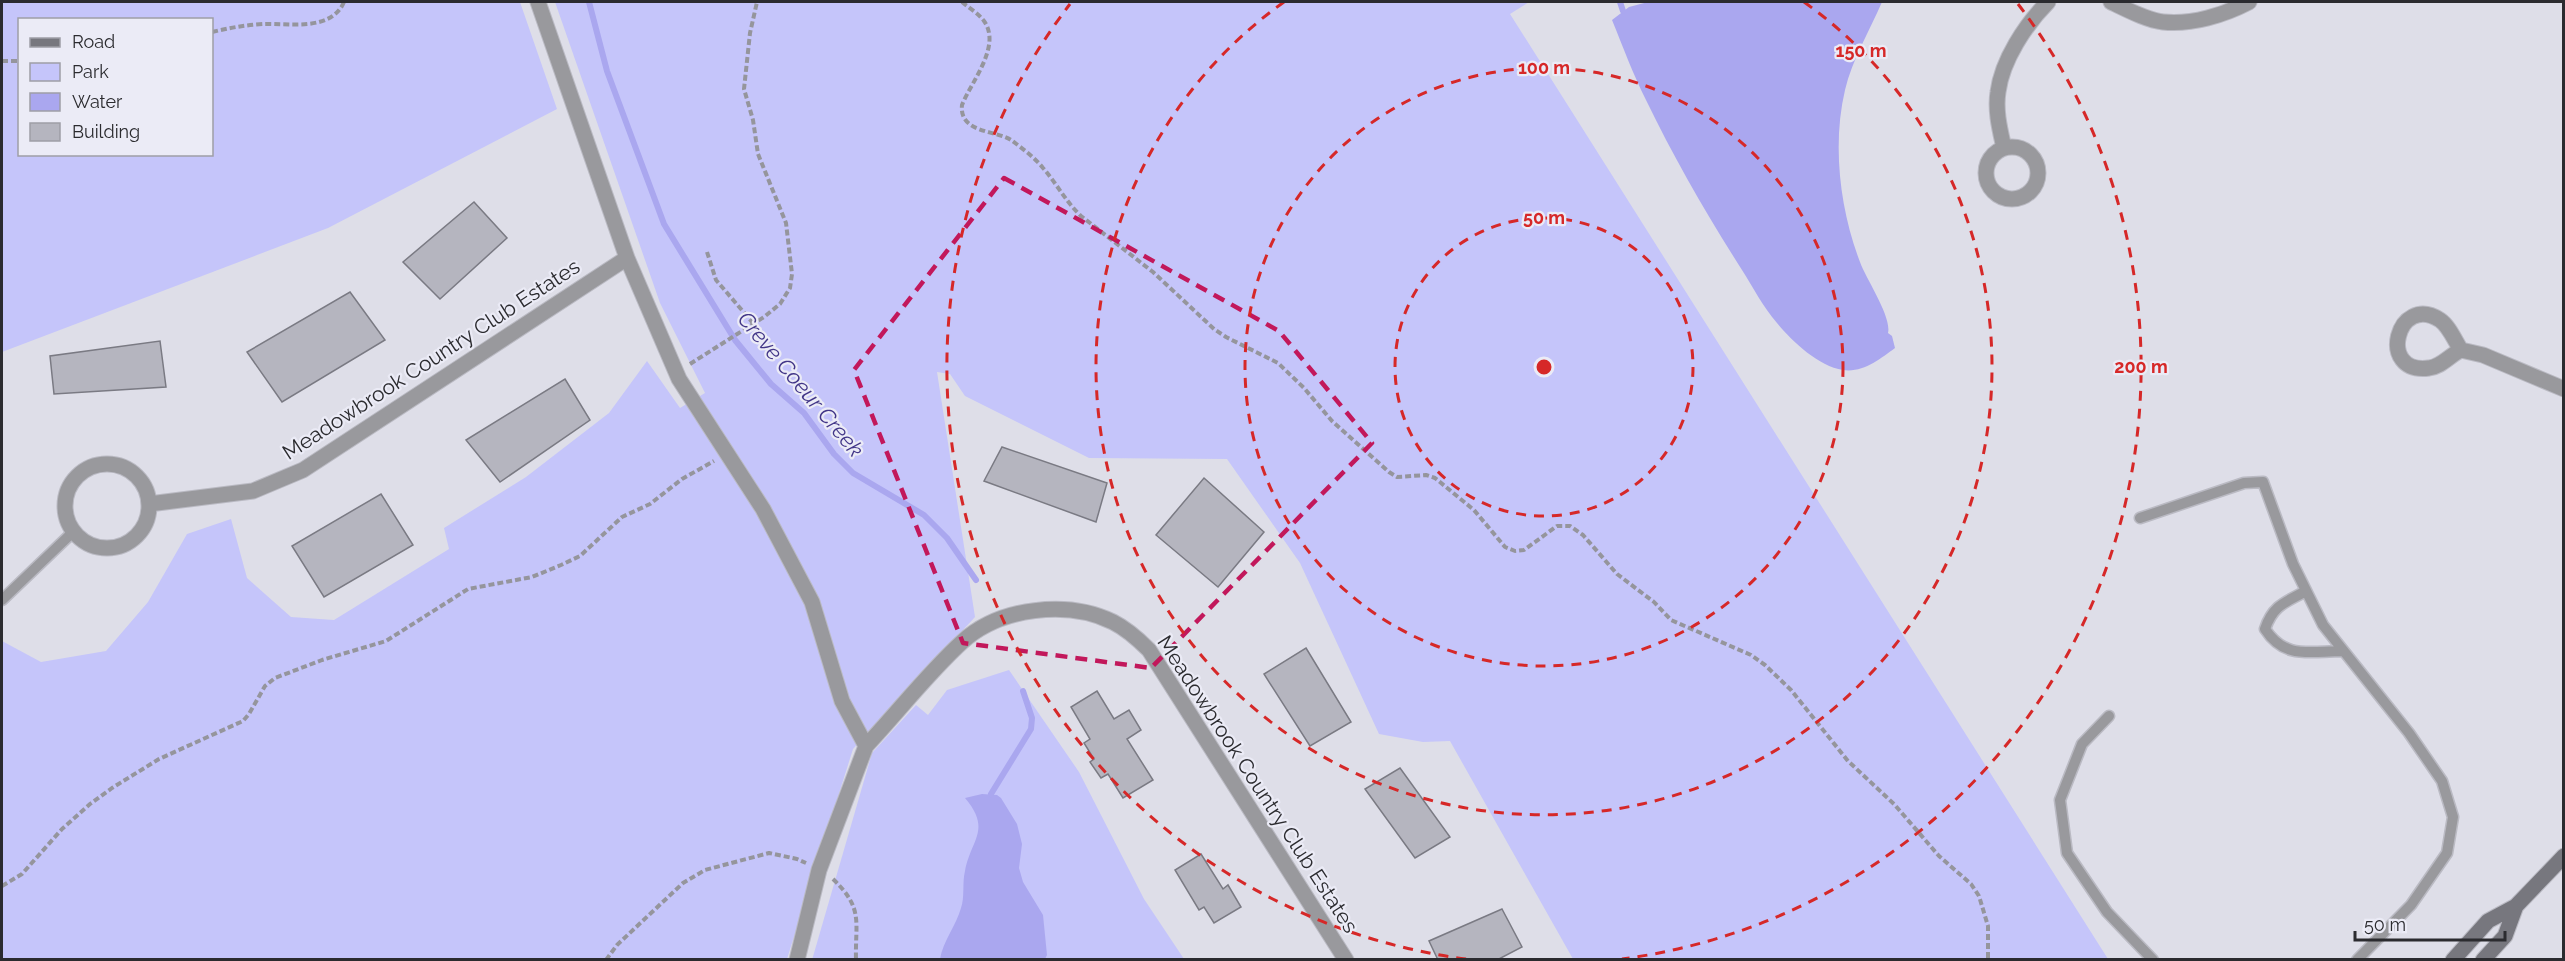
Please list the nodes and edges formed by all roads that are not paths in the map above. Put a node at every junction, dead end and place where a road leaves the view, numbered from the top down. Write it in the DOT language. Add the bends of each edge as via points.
graph roads {
  1 [pos="538,2"];
  2 [pos="2048,2"];
  3 [pos="2111,2"];
  4 [pos="2249,2"];
  5 [pos="2004,148"];
  6 [pos="627,258"];
  7 [pos="2461,350"];
  8 [pos="2564,389"];
  9 [pos="149,504"];
  10 [pos="2140,518"];
  11 [pos="73,531"];
  12 [pos="2306,591"];
  13 [pos="2,600"];
  14 [pos="2342,651"];
  15 [pos="2109,716"];
  16 [pos="866,747"];
  17 [pos="2564,856"];
  18 [pos="2516,906"];
  19 [pos="797,960"];
  20 [pos="1346,960"];
  21 [pos="2153,960"];
  22 [pos="2357,960"];
  23 [pos="2453,960"];
  24 [pos="2483,960"];
  1 -- 6 [label="street"];
  2 -- 5 [label="street" via="2009,56 1998,91 1998,121"];
  3 -- 4 [label="street" via="2162,22 2213,16"];
  6 -- 9 [label="street, Meadowbrook Country Club Estates" via="303,470 254,491"];
  6 -- 16 [label="street" via="680,379 763,509 812,602 842,701"];
  7 -- 8 [label="street" via="2483,355"];
  9 -- 11 [label="street" via="141,532 117,547 88,544"];
  9 -- 11 [label="street" via="147,491 130,470 118,465 91,466 71,483 65,496 64,510"];
  10 -- 12 [label="lane" via="2244,483 2263,482"];
  11 -- 13 [label="lane"];
  12 -- 14 [label="lane"];
  12 -- 14 [label="lane" via="2270,615 2265,629 2274,643 2288,651"];
  14 -- 22 [label="lane" via="2409,733 2442,781 2453,817 2447,853 2411,904"];
  15 -- 21 [label="lane" via="2082,744 2060,800 2067,852 2107,912"];
  16 -- 19 [label="street, Meadowbrook Country Club Estates" via="819,870"];
  16 -- 20 [label="street, Meadowbrook Country Club Estates" via="962,642 991,624 1038,609 1084,612 1112,621 1149,650"];
  17 -- 18 [label="main road"];
  18 -- 23 [label="main road" via="2488,921"];
  18 -- 24 [label="main road" via="2505,936"];
}
